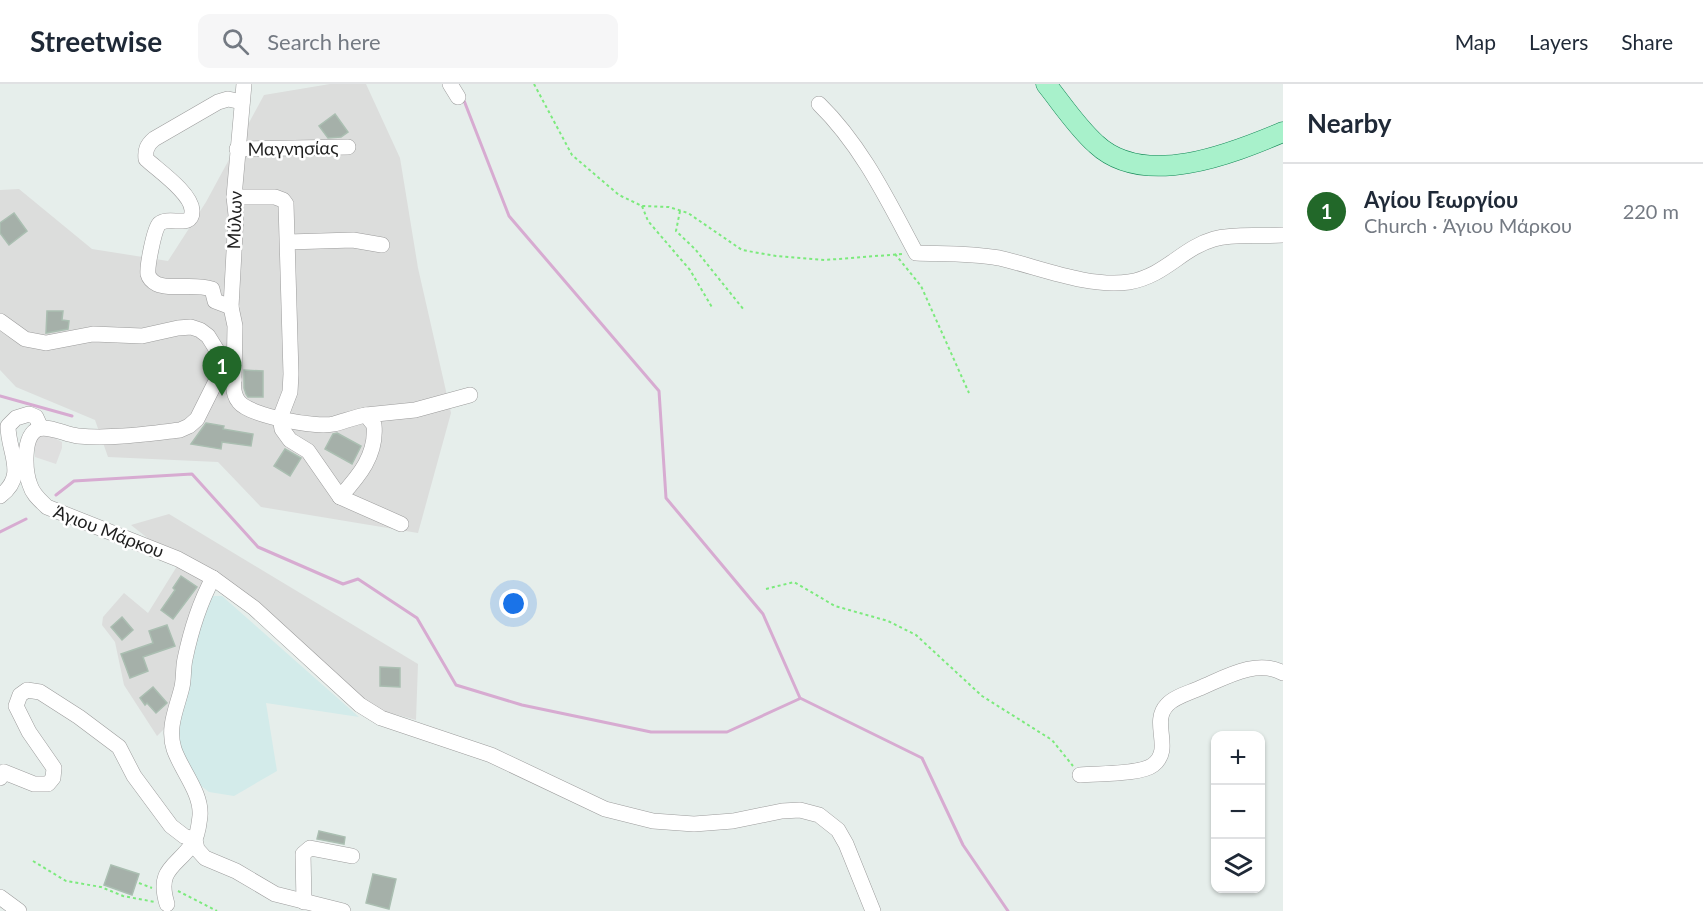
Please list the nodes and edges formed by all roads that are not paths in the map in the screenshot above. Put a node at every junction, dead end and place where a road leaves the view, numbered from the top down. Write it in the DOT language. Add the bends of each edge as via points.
graph roads {
  1 [pos="244,84"];
  2 [pos="1046,84"];
  3 [pos="242,102"];
  4 [pos="819,104"];
  5 [pos="1283,132"];
  6 [pos="348,147"];
  7 [pos="237,149"];
  8 [pos="234,197"];
  9 [pos="1283,234"];
  10 [pos="288,242"];
  11 [pos="382,245"];
  12 [pos="231,307"];
  13 [pos="0,321"];
  14 [pos="214,347"];
  15 [pos="234,355"];
  16 [pos="226,379"];
  17 [pos="470,395"];
  18 [pos="366,415"];
  19 [pos="280,418"];
  20 [pos="41,428"];
  21 [pos="0,496"];
  22 [pos="340,496"];
  23 [pos="401,524"];
  24 [pos="213,578"];
  25 [pos="1283,673"];
  26 [pos="1080,775"];
  27 [pos="0,778"];
  28 [pos="195,840"];
  29 [pos="352,856"];
  30 [pos="0,897"];
  31 [pos="304,902"];
  32 [pos="167,904"];
  33 [pos="19,911"];
  34 [pos="343,911"];
  35 [pos="873,911"];
  1 -- 3 [label="street, Μύλων"];
  2 -- 5 [label="main road" via="1097,145 1134,164 1167,166 1187,162"];
  3 -- 7 [label="street, Μύλων"];
  3 -- 12 [label="street" via="218,102 154,139 146,152 146,159 183,192 192,207 188,220 159,224 148,274 159,285 203,286 212,290 215,301"];
  4 -- 9 [label="street" via="842,127 865,161 916,253 973,254 1112,283 1146,278 1215,239"];
  6 -- 7 [label="street, Μαγνησίας"];
  7 -- 8 [label="street, Μύλων"];
  8 -- 10 [label="street" via="283,200"];
  8 -- 12 [label="street, Μύλων"];
  10 -- 11 [label="street" via="353,240"];
  10 -- 19 [label="street" via="291,374 290,392"];
  12 -- 15 [label="street, Μύλων"];
  13 -- 14 [label="street" via="19,337 46,343 93,334 142,336 191,327 208,336"];
  14 -- 15 [label="street"];
  14 -- 16 [label="street"];
  15 -- 16 [label="street, Μύλων"];
  16 -- 19 [label="street" via="244,407"];
  16 -- 20 [label="street" via="197,418 180,430 101,437"];
  17 -- 18 [label="street" via="423,409"];
  18 -- 19 [label="street" via="334,424"];
  18 -- 22 [label="street" via="374,425 372,451 358,477"];
  19 -- 22 [label="street" via="290,440 308,451"];
  20 -- 21 [label="street" via="36,417 29,414 8,426 15,477"];
  20 -- 24 [label="street, Άγιου Μάρκου" via="32,434 25,457 30,485 47,507 178,558"];
  22 -- 23 [label="street"];
  24 -- 28 [label="street" via="194,621 171,731 174,748 199,805"];
  24 -- 35 [label="street, Άγιου Μάρκου" via="254,608 369,711 491,755 605,809 653,821 694,824 791,810 819,815 838,830 846,844"];
  25 -- 26 [label="street" via="1259,668 1238,672 1180,697 1167,705 1161,715 1164,746 1152,766"];
  27 -- 28 [label="street" via="4,772 34,784 48,784 53,778 54,768 16,706 27,690 40,692 119,747 134,776 171,826"];
  28 -- 31 [label="street" via="205,858 275,894"];
  28 -- 32 [label="street" via="166,872 163,892"];
  29 -- 31 [label="street" via="310,848 303,854"];
  30 -- 33 [label="street"];
  31 -- 34 [label="street"];
}
